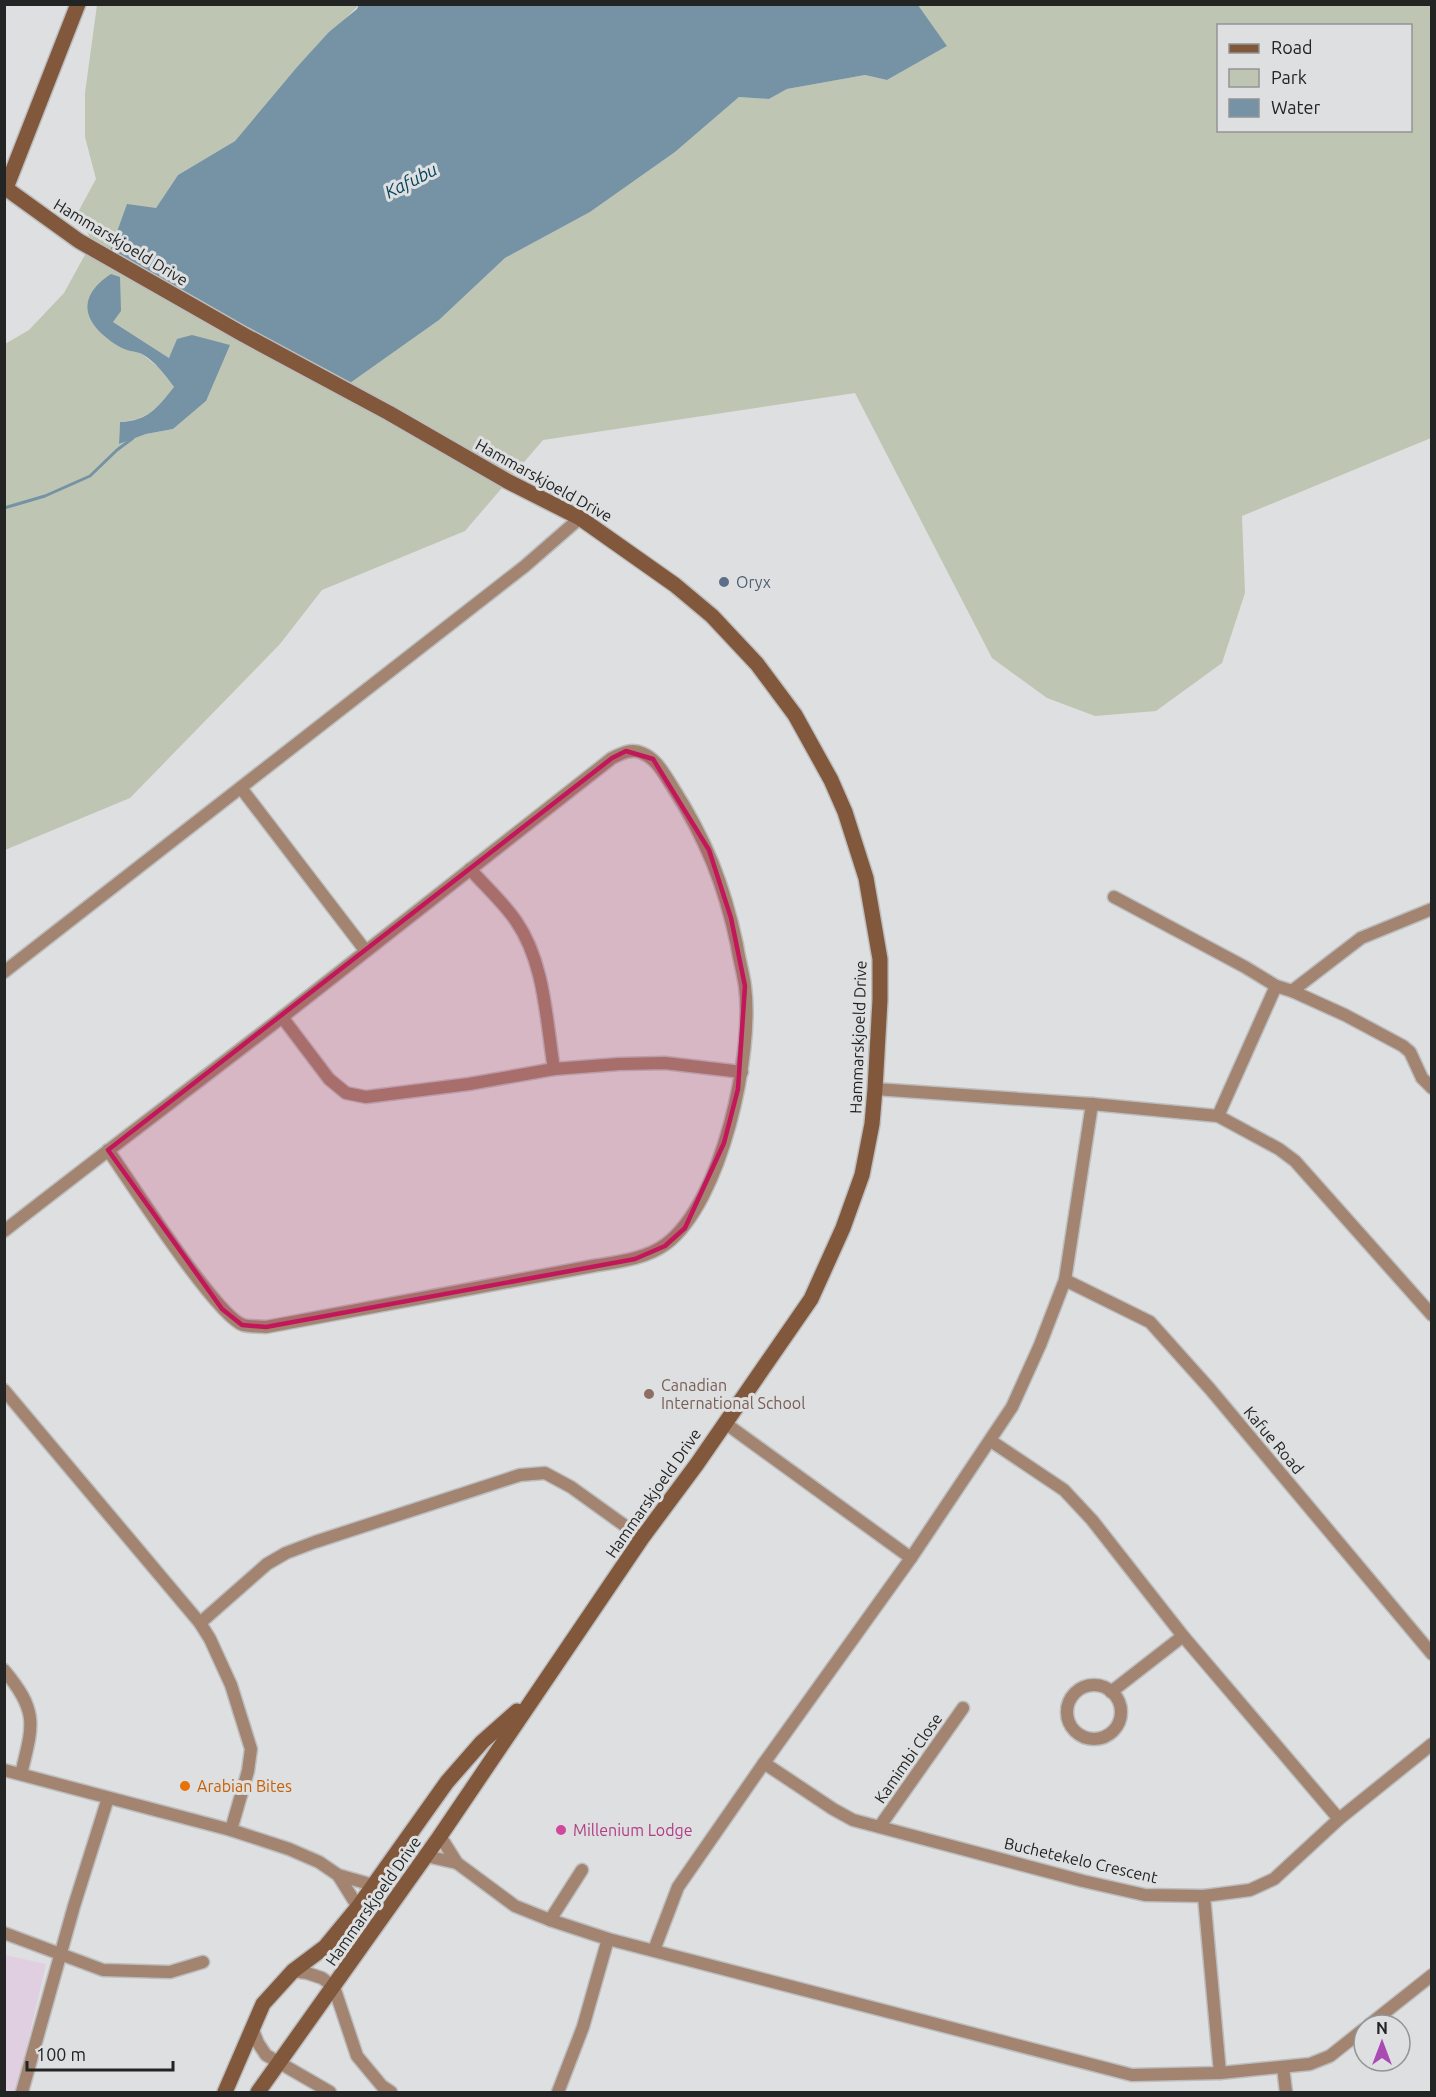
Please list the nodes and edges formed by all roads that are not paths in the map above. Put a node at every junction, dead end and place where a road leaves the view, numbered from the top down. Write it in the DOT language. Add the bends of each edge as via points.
graph roads {
  1 [pos="78,4"];
  2 [pos="5,188"];
  3 [pos="580,518"];
  4 [pos="241,788"];
  5 [pos="470,869"];
  6 [pos="1114,897"];
  7 [pos="1431,909"];
  8 [pos="365,950"];
  9 [pos="4,972"];
  10 [pos="1276,986"];
  11 [pos="1292,991"];
  12 [pos="282,1017"];
  13 [pos="554,1069"];
  14 [pos="742,1072"];
  15 [pos="1431,1088"];
  16 [pos="875,1089"];
  17 [pos="1092,1104"];
  18 [pos="1218,1116"];
  19 [pos="108,1150"];
  20 [pos="4,1231"];
  21 [pos="1065,1280"];
  22 [pos="1431,1315"];
  23 [pos="4,1390"];
  24 [pos="724,1423"];
  25 [pos="991,1441"];
  26 [pos="642,1538"];
  27 [pos="911,1557"];
  28 [pos="200,1623"];
  29 [pos="1184,1636"];
  30 [pos="1431,1654"];
  31 [pos="4,1670"];
  32 [pos="1111,1692"];
  33 [pos="533,1698"];
  34 [pos="963,1708"];
  35 [pos="1431,1744"];
  36 [pos="764,1762"];
  37 [pos="4,1770"];
  38 [pos="21,1774"];
  39 [pos="108,1798"];
  40 [pos="436,1798"];
  41 [pos="458,1810"];
  42 [pos="1339,1820"];
  43 [pos="880,1826"];
  44 [pos="231,1830"];
  45 [pos="440,1836"];
  46 [pos="426,1856"];
  47 [pos="457,1863"];
  48 [pos="582,1870"];
  49 [pos="338,1875"];
  50 [pos="373,1885"];
  51 [pos="1204,1896"];
  52 [pos="358,1907"];
  53 [pos="550,1920"];
  54 [pos="4,1933"];
  55 [pos="608,1939"];
  56 [pos="654,1950"];
  57 [pos="62,1953"];
  58 [pos="203,1962"];
  59 [pos="293,1971"];
  60 [pos="1431,1975"];
  61 [pos="334,1987"];
  62 [pos="1383,2013"];
  63 [pos="252,2028"];
  64 [pos="1352,2039"];
  65 [pos="279,2063"];
  66 [pos="1283,2067"];
  67 [pos="1220,2073"];
  68 [pos="562,2091"];
  69 [pos="22,2092"];
  70 [pos="225,2092"];
  71 [pos="258,2092"];
  72 [pos="330,2092"];
  73 [pos="391,2092"];
  74 [pos="1286,2092"];
  1 -- 2 [label="main road"];
  2 -- 3 [label="main road, Hammarskjoeld Drive" via="79,241"];
  3 -- 4 [label="street" via="525,566"];
  3 -- 16 [label="main road, Hammarskjoeld Drive" via="712,616 757,664 795,715 831,780 866,878 880,958"];
  4 -- 8 [label="street"];
  4 -- 9 [label="street"];
  5 -- 8 [label="street"];
  5 -- 13 [label="street" via="516,921 531,948 542,988"];
  5 -- 14 [label="street" via="612,758 626,751 640,752 653,759 709,850 728,908 745,986"];
  6 -- 10 [label="street"];
  7 -- 11 [label="street" via="1361,938"];
  8 -- 12 [label="street"];
  10 -- 11 [label="street"];
  10 -- 18 [label="street"];
  11 -- 15 [label="street" via="1403,1046"];
  12 -- 13 [label="street" via="329,1079 346,1093 366,1097"];
  12 -- 19 [label="street"];
  13 -- 14 [label="street" via="665,1063"];
  14 -- 19 [label="street" via="724,1143 705,1191 685,1228 664,1246 634,1259 266,1327 242,1325 222,1309"];
  16 -- 17 [label="street"];
  16 -- 24 [label="main road, Hammarskjoeld Drive" via="862,1175 811,1299"];
  17 -- 18 [label="street"];
  17 -- 21 [label="street"];
  18 -- 22 [label="street" via="1295,1161"];
  19 -- 20 [label="street"];
  21 -- 25 [label="street" via="1012,1407"];
  21 -- 30 [label="street, Kafue Road" via="1150,1322"];
  23 -- 28 [label="street"];
  24 -- 26 [label="main road, Hammarskjoeld Drive"];
  24 -- 27 [label="street"];
  25 -- 27 [label="street"];
  25 -- 29 [label="street" via="1064,1490"];
  26 -- 28 [label="street" via="545,1473 520,1475 285,1553"];
  26 -- 33 [label="main road, Hammarskjoeld Drive"];
  27 -- 36 [label="street"];
  28 -- 44 [label="street" via="231,1685 251,1749"];
  29 -- 32 [label="street"];
  29 -- 42 [label="street"];
  31 -- 38 [label="street" via="19,1688 30,1713 31,1730"];
  32 -- 32 [label="street" via="1121,1713 1110,1734 1099,1739 1076,1733 1066,1712 1073,1695 1088,1686 1100,1686"];
  33 -- 40 [label="main road, Hammarskjoeld Drive" via="482,1742"];
  33 -- 41 [label="main road, Hammarskjoeld Drive"];
  34 -- 43 [label="street, Kamimbi Close"];
  35 -- 42 [label="street, Buchetekelo Crescent"];
  36 -- 43 [label="street, Buchetekelo Crescent" via="832,1809 853,1820"];
  36 -- 56 [label="street" via="678,1887"];
  37 -- 38 [label="street"];
  38 -- 39 [label="street"];
  39 -- 44 [label="street"];
  39 -- 57 [label="street"];
  40 -- 41 [label="main road" via="450,1800"];
  40 -- 50 [label="main road, Hammarskjoeld Drive"];
  41 -- 45 [label="main road, Hammarskjoeld Drive"];
  42 -- 51 [label="street, Buchetekelo Crescent" via="1274,1879 1250,1890"];
  43 -- 51 [label="street, Buchetekelo Crescent" via="1145,1895"];
  44 -- 49 [label="street" via="290,1849"];
  45 -- 46 [label="main road, Hammarskjoeld Drive"];
  45 -- 47 [label="street"];
  46 -- 47 [label="street"];
  46 -- 61 [label="main road, Hammarskjoeld Drive"];
  47 -- 53 [label="street" via="515,1906"];
  48 -- 53 [label="street"];
  49 -- 50 [label="street"];
  49 -- 52 [label="street"];
  50 -- 52 [label="main road, Hammarskjoeld Drive"];
  51 -- 67 [label="street"];
  52 -- 59 [label="main road, Hammarskjoeld Drive" via="325,1947"];
  53 -- 55 [label="street"];
  54 -- 57 [label="street"];
  55 -- 56 [label="street"];
  55 -- 68 [label="street"];
  56 -- 67 [label="street" via="1132,2076"];
  57 -- 58 [label="street" via="103,1970 130,1972 170,1972"];
  57 -- 69 [label="street"];
  59 -- 61 [label="street" via="322,1978"];
  59 -- 63 [label="main road, Hammarskjoeld Drive" via="263,2004"];
  60 -- 62 [label="street"];
  61 -- 65 [label="main road, Hammarskjoeld Drive"];
  61 -- 73 [label="street" via="357,2056"];
  63 -- 65 [label="street" via="266,2055"];
  63 -- 70 [label="main road, Hammarskjoeld Drive"];
  64 -- 66 [label="street" via="1330,2056 1310,2064"];
  65 -- 71 [label="main road, Hammarskjoeld Drive"];
  65 -- 72 [label="street"];
  66 -- 67 [label="street"];
  66 -- 74 [label="street"];
}
